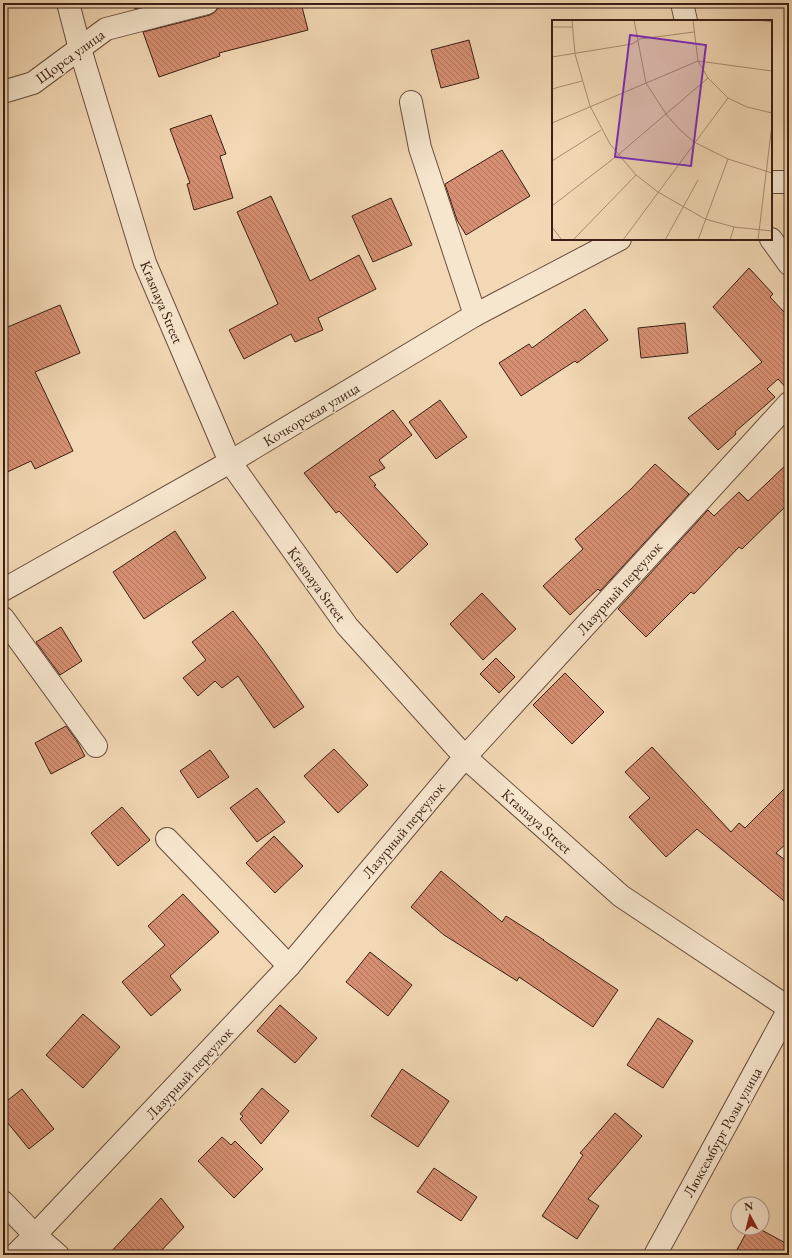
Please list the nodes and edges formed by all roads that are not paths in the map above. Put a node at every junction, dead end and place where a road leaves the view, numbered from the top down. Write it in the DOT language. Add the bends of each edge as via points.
graph roads {
  1 [pos="68,3"];
  2 [pos="207,3"];
  3 [pos="682,3"];
  4 [pos="686,20"];
  5 [pos="80,49"];
  6 [pos="3,92"];
  7 [pos="411,102"];
  8 [pos="772,182"];
  9 [pos="789,182"];
  10 [pos="618,240"];
  11 [pos="771,240"];
  12 [pos="789,264"];
  13 [pos="475,315"];
  14 [pos="789,403"];
  15 [pos="230,462"];
  16 [pos="3,590"];
  17 [pos="3,618"];
  18 [pos="96,746"];
  19 [pos="465,757"];
  20 [pos="167,839"];
  21 [pos="289,966"];
  22 [pos="789,1008"];
  23 [pos="3,1202"];
  24 [pos="36,1235"];
  25 [pos="15,1255"];
  26 [pos="58,1255"];
  27 [pos="655,1255"];
  1 -- 5 [label="street, Krasnaya Street"];
  2 -- 5 [label="street, Щорса улица" via="106,29"];
  3 -- 4 [label="street"];
  5 -- 6 [label="street, Щорса улица" via="33,84"];
  5 -- 15 [label="street, Krasnaya Street" via="145,263"];
  7 -- 13 [label="street" via="420,148"];
  8 -- 9 [label="street"];
  10 -- 13 [label="street, Кочкорская улица"];
  11 -- 12 [label="street"];
  13 -- 15 [label="street, Кочкорская улица"];
  14 -- 19 [label="street, Лазурный переулок"];
  15 -- 16 [label="street, Кочкорская улица"];
  15 -- 19 [label="street, Krasnaya Street" via="347,626"];
  17 -- 18 [label="street"];
  19 -- 21 [label="street, Лазурный переулок"];
  19 -- 22 [label="street, Krasnaya Street" via="621,896"];
  20 -- 21 [label="street"];
  21 -- 24 [label="street, Лазурный переулок"];
  22 -- 27 [label="street, Люксембург Розы улица"];
  23 -- 24 [label="street"];
  24 -- 25 [label="street, Лазурный переулок"];
  24 -- 26 [label="street"];
}
